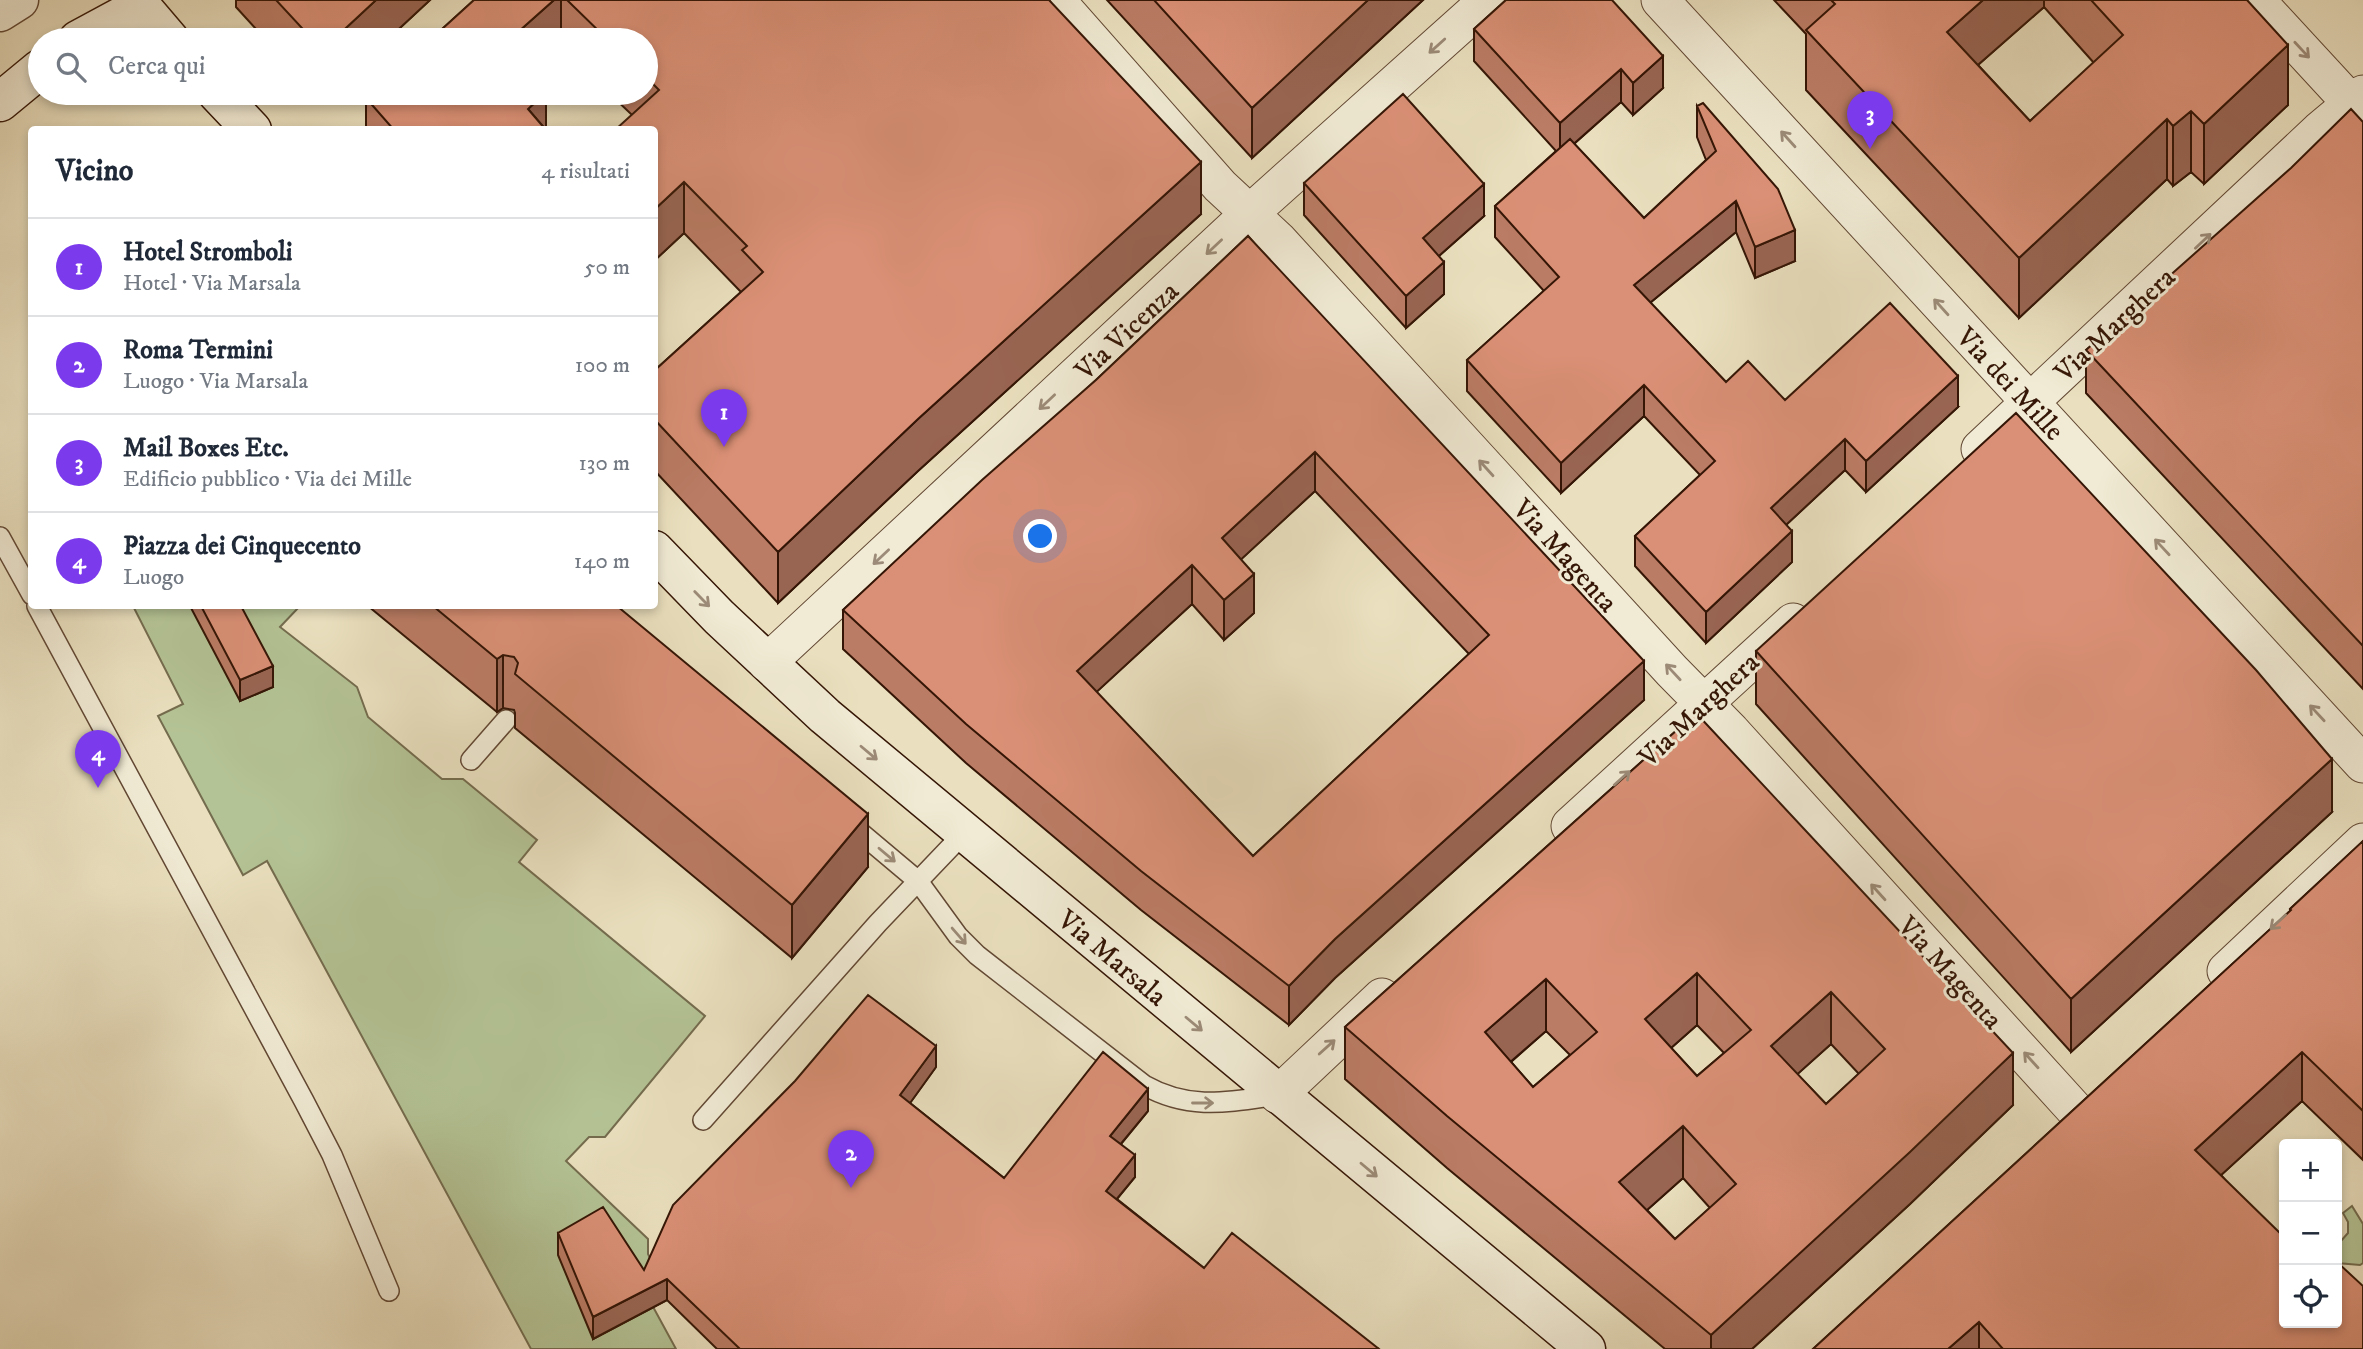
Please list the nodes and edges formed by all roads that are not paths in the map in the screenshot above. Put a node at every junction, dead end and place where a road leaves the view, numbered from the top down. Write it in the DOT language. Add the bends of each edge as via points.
graph roads {
  1 [pos="19,0"];
  2 [pos="1056,0"];
  3 [pos="1488,0"];
  4 [pos="1660,0"];
  5 [pos="2256,0"];
  6 [pos="146,2"];
  7 [pos="0,12"];
  8 [pos="99,28"];
  9 [pos="162,28"];
  10 [pos="28,79"];
  11 [pos="0,102"];
  12 [pos="2359,105"];
  13 [pos="1249,214"];
  14 [pos="2029,403"];
  15 [pos="1959,469"];
  16 [pos="0,537"];
  17 [pos="658,554"];
  18 [pos="28,589"];
  19 [pos="1816,601"];
  20 [pos="39,609"];
  21 [pos="767,663"];
  22 [pos="1703,704"];
  23 [pos="506,720"];
  24 [pos="471,761"];
  25 [pos="2363,764"];
  26 [pos="835,811"];
  27 [pos="964,833"];
  28 [pos="2363,842"];
  29 [pos="1551,844"];
  30 [pos="918,881"];
  31 [pos="1408,974"];
  32 [pos="2205,990"];
  33 [pos="1278,1094"];
  34 [pos="2076,1111"];
  35 [pos="703,1120"];
  36 [pos="389,1291"];
  37 [pos="1586,1349"];
  1 -- 7 [label="main road"];
  2 -- 13 [label="street, Via Magenta"];
  3 -- 13 [label="street, Via Vicenza, one-way"];
  14 -- 4 [label="street, Via dei Mille, one-way"];
  5 -- 12 [label="street, one-way"];
  6 -- 8 [label="main road"];
  6 -- 9 [label="main road"];
  10 -- 11 [label="main road"];
  14 -- 12 [label="street, Via Marghera, one-way" via="2320,130"];
  13 -- 21 [label="street, Via Vicenza, one-way"];
  22 -- 13 [label="street, Via Magenta, one-way" via="1278,240"];
  14 -- 15 [label="street, Via Marghera"];
  25 -- 14 [label="street, Via dei Mille, one-way"];
  16 -- 18 [label="lane"];
  17 -- 21 [label="main road, Via Marsala, one-way"];
  19 -- 22 [label="street, Via Marghera"];
  20 -- 36 [label="lane" via="319,1129"];
  21 -- 27 [label="main road, Via Marsala, one-way"];
  29 -- 22 [label="street, Via Marghera, one-way"];
  34 -- 22 [label="street, Via Magenta, one-way"];
  23 -- 24 [label="lane"];
  26 -- 30 [label="lane, one-way"];
  27 -- 30 [label="lane"];
  27 -- 33 [label="main road, Via Marsala, one-way"];
  28 -- 32 [label="street, one-way"];
  30 -- 33 [label="lane, one-way" via="977,955 1144,1085 1192,1103"];
  30 -- 35 [label="lane"];
  33 -- 31 [label="street, one-way"];
  33 -- 37 [label="main road, Via Marsala, one-way"];
}
